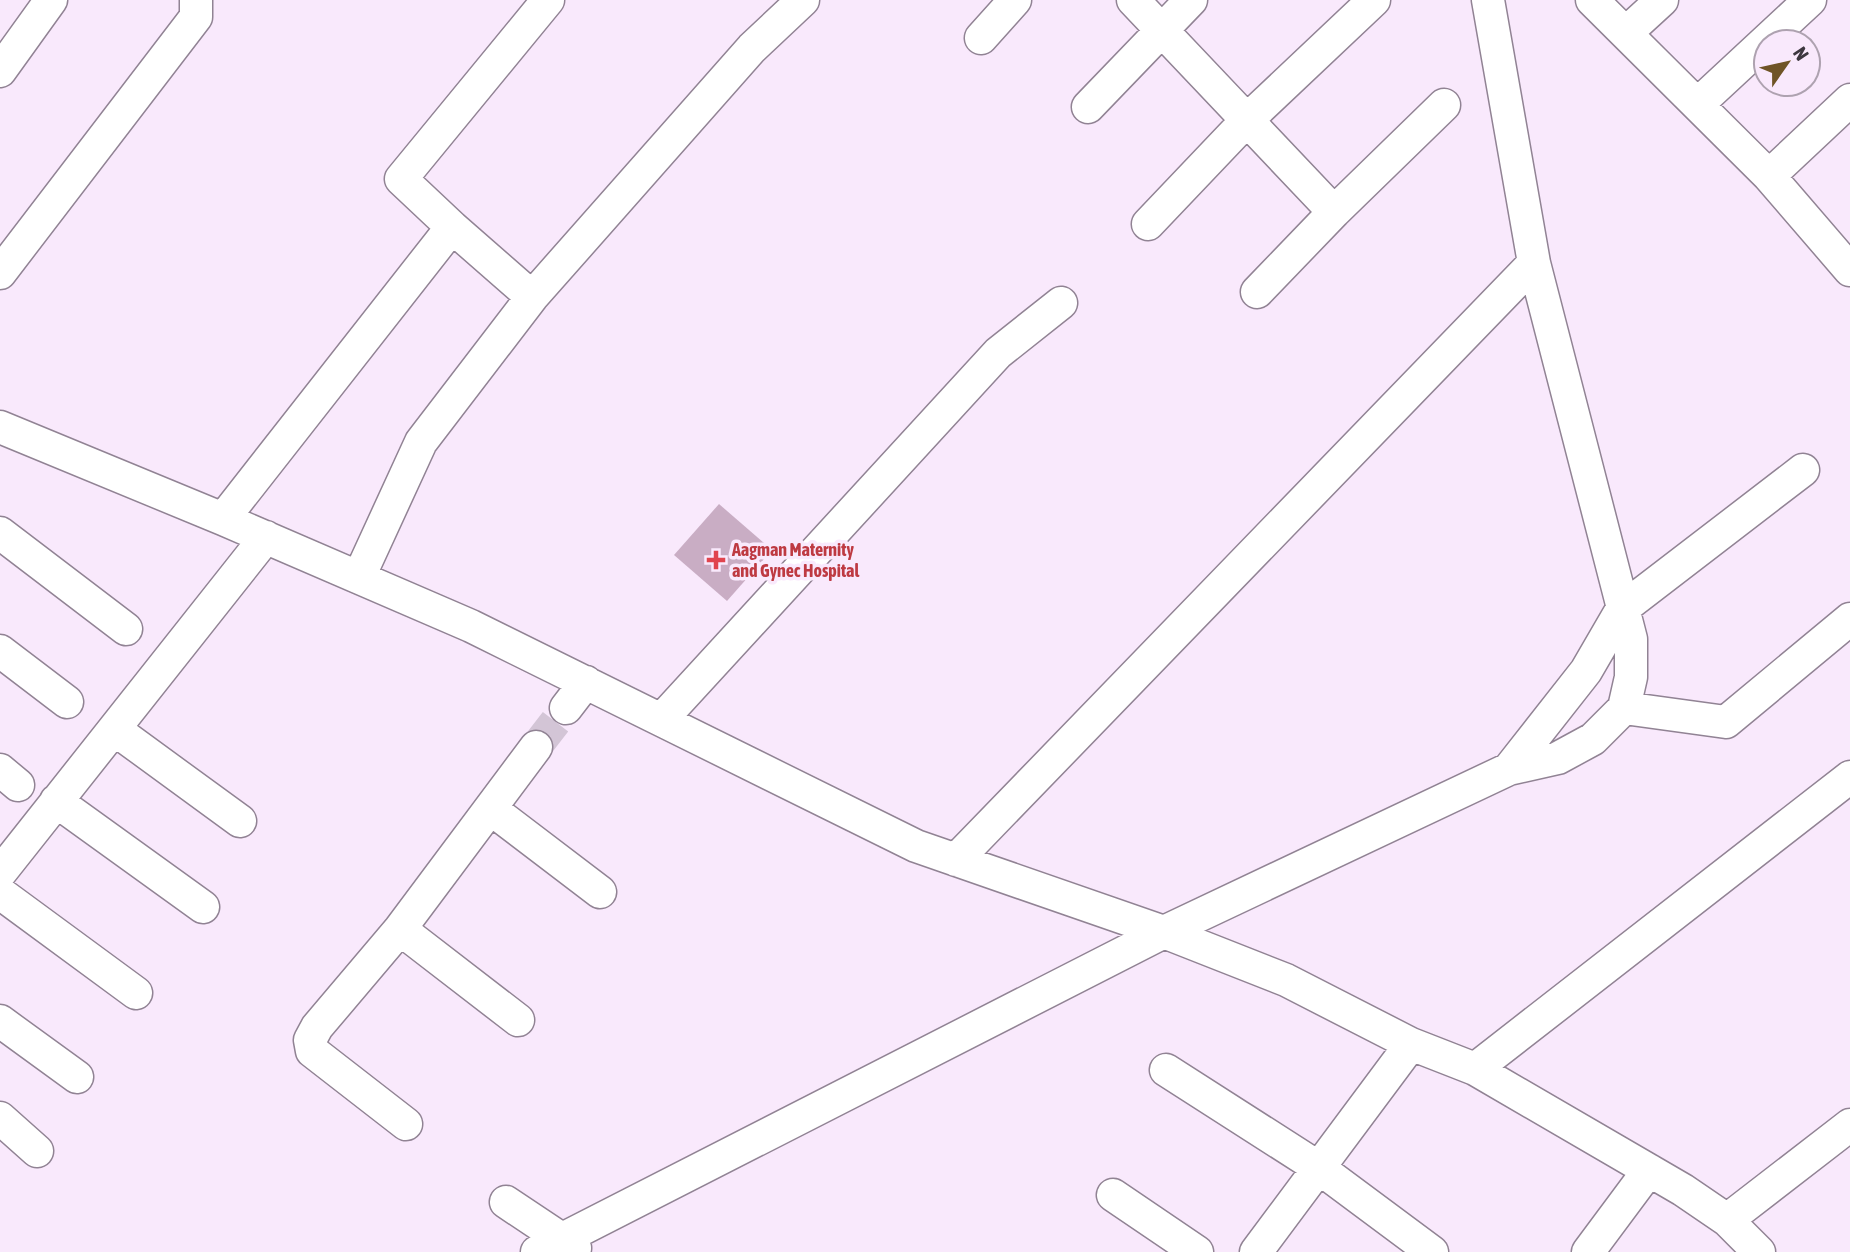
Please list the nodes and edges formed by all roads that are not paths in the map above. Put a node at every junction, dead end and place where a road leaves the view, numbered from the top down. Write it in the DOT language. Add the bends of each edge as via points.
graph roads {
  1 [pos="51,0"];
  2 [pos="196,0"];
  3 [pos="548,0"];
  4 [pos="803,0"];
  5 [pos="1015,0"];
  6 [pos="1133,0"];
  7 [pos="1191,0"];
  8 [pos="1374,0"];
  9 [pos="1488,0"];
  10 [pos="1592,0"];
  11 [pos="1662,0"];
  12 [pos="1810,0"];
  13 [pos="1162,30"];
  14 [pos="1626,33"];
  15 [pos="981,38"];
  16 [pos="0,71"];
  17 [pos="1850,100"];
  18 [pos="1698,104"];
  19 [pos="1444,105"];
  20 [pos="1088,107"];
  21 [pos="1246,121"];
  22 [pos="1769,176"];
  23 [pos="1334,212"];
  24 [pos="1148,224"];
  25 [pos="452,227"];
  26 [pos="1534,263"];
  27 [pos="1850,270"];
  28 [pos="0,273"];
  29 [pos="1257,292"];
  30 [pos="532,297"];
  31 [pos="1061,303"];
  32 [pos="0,427"];
  33 [pos="1803,470"];
  34 [pos="223,519"];
  35 [pos="0,533"];
  36 [pos="266,537"];
  37 [pos="359,577"];
  38 [pos="1622,609"];
  39 [pos="1850,620"];
  40 [pos="126,629"];
  41 [pos="0,651"];
  42 [pos="586,681"];
  43 [pos="67,702"];
  44 [pos="566,708"];
  45 [pos="1624,708"];
  46 [pos="662,719"];
  47 [pos="114,729"];
  48 [pos="536,747"];
  49 [pos="1509,769"];
  50 [pos="1850,778"];
  51 [pos="56,801"];
  52 [pos="491,808"];
  53 [pos="240,821"];
  54 [pos="956,860"];
  55 [pos="0,873"];
  56 [pos="600,892"];
  57 [pos="0,893"];
  58 [pos="203,907"];
  59 [pos="400,929"];
  60 [pos="1164,932"];
  61 [pos="136,993"];
  62 [pos="518,1020"];
  63 [pos="0,1021"];
  64 [pos="1411,1044"];
  65 [pos="1475,1069"];
  66 [pos="1166,1070"];
  67 [pos="77,1077"];
  68 [pos="0,1118"];
  69 [pos="406,1124"];
  70 [pos="1850,1125"];
  71 [pos="37,1150"];
  72 [pos="1319,1168"];
  73 [pos="1648,1170"];
  74 [pos="1113,1195"];
  75 [pos="506,1202"];
  76 [pos="1727,1220"];
  77 [pos="560,1248"];
  78 [pos="1258,1251"];
  79 [pos="1197,1252"];
  80 [pos="1432,1252"];
  81 [pos="1588,1252"];
  82 [pos="1759,1252"];
  1 -- 16 [label="street"];
  2 -- 28 [label="street" via="196,17"];
  3 -- 25 [label="street" via="401,179"];
  4 -- 30 [label="street" via="752,48"];
  5 -- 15 [label="street"];
  6 -- 13 [label="street"];
  7 -- 13 [label="street"];
  8 -- 21 [label="street"];
  9 -- 26 [label="street"];
  10 -- 14 [label="street"];
  11 -- 14 [label="street"];
  12 -- 18 [label="street"];
  13 -- 20 [label="street"];
  13 -- 21 [label="street"];
  14 -- 18 [label="street"];
  17 -- 22 [label="street"];
  18 -- 22 [label="street"];
  19 -- 23 [label="street"];
  21 -- 23 [label="street"];
  21 -- 24 [label="street"];
  22 -- 27 [label="street"];
  23 -- 29 [label="street"];
  25 -- 30 [label="street"];
  25 -- 34 [label="street"];
  26 -- 38 [label="street"];
  26 -- 54 [label="street"];
  30 -- 37 [label="street" via="421,442"];
  31 -- 46 [label="street" via="998,353"];
  32 -- 34 [label="street"];
  33 -- 38 [label="street"];
  34 -- 36 [label="street"];
  35 -- 40 [label="street"];
  36 -- 37 [label="street"];
  36 -- 47 [label="street"];
  37 -- 42 [label="street"];
  38 -- 45 [label="street" via="1631,639 1631,677"];
  38 -- 49 [label="street" via="1586,671"];
  39 -- 45 [label="street" via="1726,722"];
  41 -- 43 [label="street"];
  42 -- 44 [label="street"];
  42 -- 46 [label="street"];
  45 -- 49 [label="street" via="1594,739 1558,758"];
  46 -- 54 [label="street" via="916,846"];
  47 -- 51 [label="street"];
  47 -- 53 [label="street"];
  48 -- 52 [label="street"];
  49 -- 60 [label="street"];
  50 -- 65 [label="street"];
  51 -- 55 [label="street"];
  51 -- 58 [label="street"];
  52 -- 56 [label="street"];
  52 -- 59 [label="street"];
  54 -- 60 [label="street"];
  57 -- 61 [label="street"];
  59 -- 62 [label="street"];
  59 -- 69 [label="street" via="310,1040 312,1051"];
  60 -- 64 [label="street" via="1286,980"];
  60 -- 77 [label="street"];
  63 -- 67 [label="street"];
  64 -- 65 [label="street"];
  64 -- 72 [label="street"];
  65 -- 73 [label="street"];
  66 -- 72 [label="street"];
  68 -- 71 [label="street"];
  70 -- 76 [label="street"];
  72 -- 78 [label="street"];
  72 -- 80 [label="street"];
  73 -- 76 [label="street"];
  73 -- 81 [label="street"];
  74 -- 79 [label="street"];
  75 -- 77 [label="street"];
  76 -- 82 [label="street"];
}
